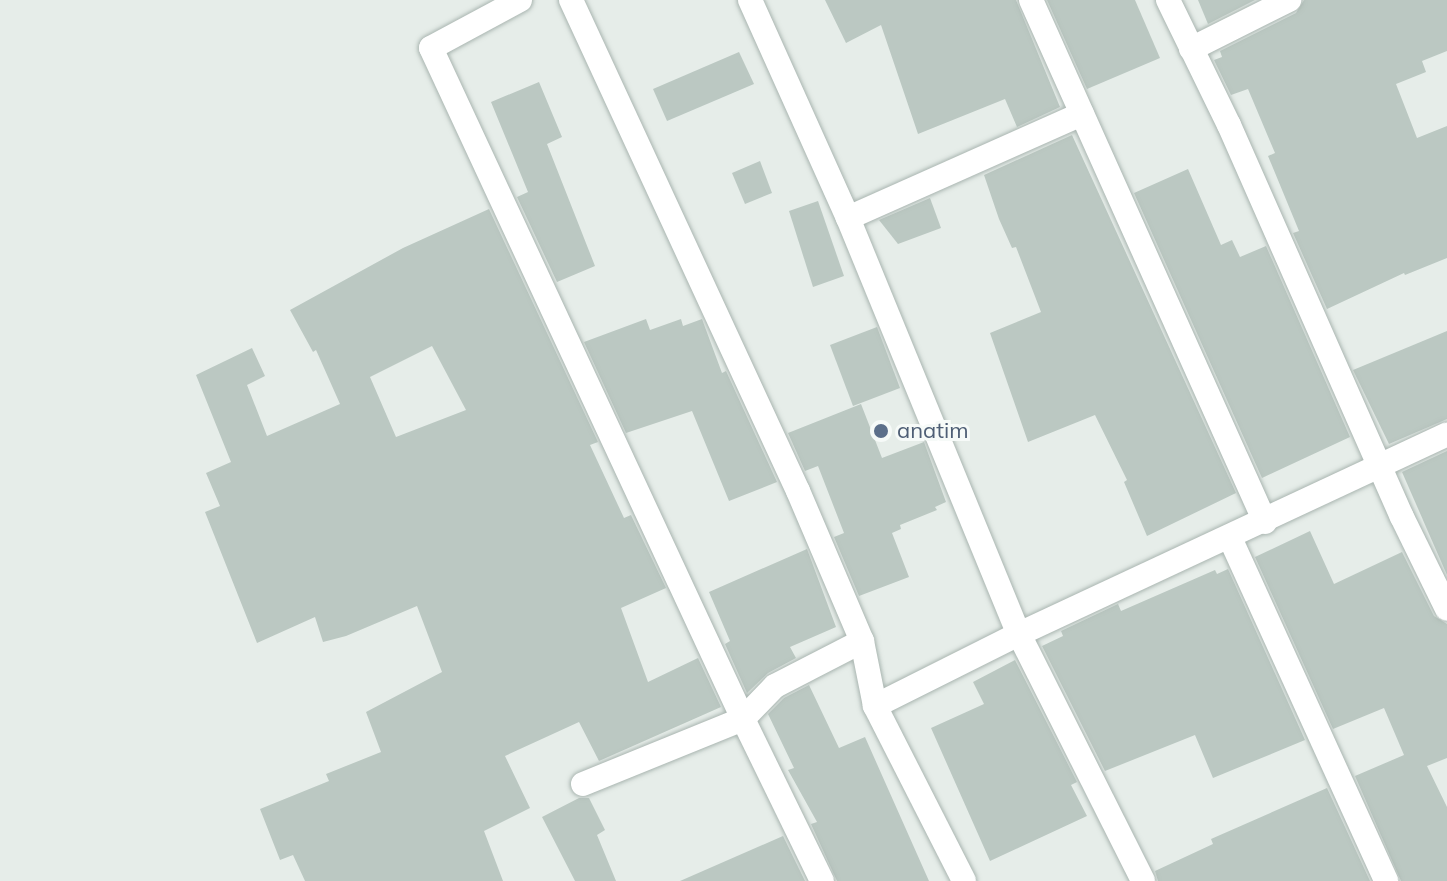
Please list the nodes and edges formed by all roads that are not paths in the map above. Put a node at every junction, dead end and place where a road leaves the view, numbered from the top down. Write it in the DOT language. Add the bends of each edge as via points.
graph roads {
  1 [pos="520,0"];
  2 [pos="571,0"];
  3 [pos="750,0"];
  4 [pos="1031,0"];
  5 [pos="1168,0"];
  6 [pos="1289,0"];
  7 [pos="1191,49"];
  8 [pos="1082,114"];
  9 [pos="848,218"];
  10 [pos="1447,434"];
  11 [pos="1381,467"];
  12 [pos="1265,522"];
  13 [pos="1230,538"];
  14 [pos="1447,609"];
  15 [pos="1019,634"];
  16 [pos="862,641"];
  17 [pos="875,706"];
  18 [pos="743,719"];
  19 [pos="583,784"];
  20 [pos="822,881"];
  21 [pos="964,881"];
  22 [pos="1143,881"];
  23 [pos="1386,881"];
  1 -- 18 [label="street" via="431,48"];
  2 -- 16 [label="street"];
  3 -- 9 [label="street"];
  4 -- 8 [label="street"];
  5 -- 7 [label="street"];
  6 -- 7 [label="street"];
  7 -- 11 [label="street"];
  8 -- 9 [label="street"];
  8 -- 12 [label="street"];
  9 -- 15 [label="street"];
  10 -- 11 [label="street"];
  11 -- 12 [label="street"];
  11 -- 14 [label="street"];
  12 -- 13 [label="street"];
  13 -- 15 [label="street"];
  13 -- 23 [label="street"];
  15 -- 17 [label="street"];
  15 -- 22 [label="street"];
  16 -- 17 [label="street"];
  16 -- 18 [label="street" via="775,686"];
  17 -- 21 [label="street"];
  18 -- 19 [label="street"];
  18 -- 20 [label="street"];
}
